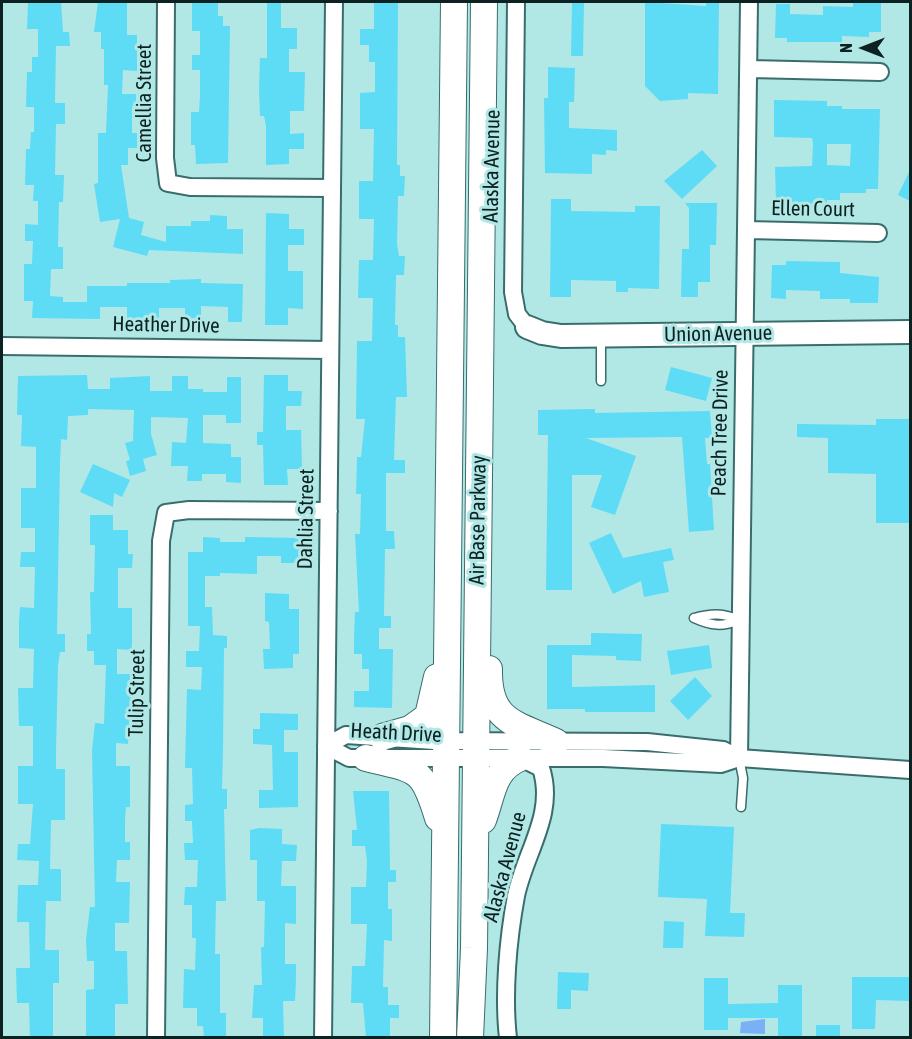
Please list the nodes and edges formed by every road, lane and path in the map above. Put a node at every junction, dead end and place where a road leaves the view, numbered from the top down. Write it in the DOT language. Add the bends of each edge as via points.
graph roads {
  1 [pos="166,2"];
  2 [pos="334,2"];
  3 [pos="454,2"];
  4 [pos="484,2"];
  5 [pos="516,2"];
  6 [pos="749,2"];
  7 [pos="750,69"];
  8 [pos="880,72"];
  9 [pos="332,188"];
  10 [pos="747,230"];
  11 [pos="878,233"];
  12 [pos="527,327"];
  13 [pos="910,332"];
  14 [pos="744,333"];
  15 [pos="601,336"];
  16 [pos="2,346"];
  17 [pos="330,350"];
  18 [pos="601,381"];
  19 [pos="329,511"];
  20 [pos="478,522"];
  21 [pos="448,618"];
  22 [pos="382,737"];
  23 [pos="556,742"];
  24 [pos="326,746"];
  25 [pos="447,750"];
  26 [pos="476,750"];
  27 [pos="366,758"];
  28 [pos="520,758"];
  29 [pos="739,758"];
  30 [pos="910,770"];
  31 [pos="741,807"];
  32 [pos="445,841"];
  33 [pos="475,843"];
  34 [pos="156,1038"];
  35 [pos="323,1038"];
  36 [pos="443,1038"];
  37 [pos="470,1038"];
  38 [pos="508,1038"];
  1 -- 9 [label="street, Camellia Street" via="168,183 190,187"];
  2 -- 9 [label="street, Dahlia Street"];
  3 -- 21 [label="main road, Air Base Parkway"];
  4 -- 20 [label="main road, Air Base Parkway"];
  5 -- 12 [label="street, Alaska Avenue" via="513,292 517,314"];
  6 -- 7 [label="street, Peach Tree Drive"];
  7 -- 8 [label="street"];
  7 -- 10 [label="street, Peach Tree Drive"];
  9 -- 17 [label="street, Dahlia Street"];
  10 -- 11 [label="street, Ellen Court"];
  10 -- 14 [label="street, Peach Tree Drive"];
  12 -- 15 [label="street, Union Avenue" via="561,336"];
  13 -- 14 [label="street, Union Avenue"];
  14 -- 15 [label="street, Union Avenue"];
  14 -- 29 [label="street, Peach Tree Drive"];
  15 -- 18 [label="lane"];
  16 -- 17 [label="street, Heather Drive"];
  17 -- 19 [label="street, Dahlia Street"];
  19 -- 24 [label="street, Dahlia Street"];
  19 -- 34 [label="street, Tulip Street" via="166,513 161,541"];
  20 -- 23 [label="main road" via="489,598 491,696 511,724"];
  20 -- 26 [label="main road, Air Base Parkway"];
  21 -- 22 [label="main road" via="428,716 410,729"];
  21 -- 25 [label="main road, Air Base Parkway"];
  22 -- 24 [label="street, Heath Drive" via="346,735"];
  22 -- 25 [label="street, Heath Drive"];
  23 -- 26 [label="street, Heath Drive"];
  23 -- 29 [label="street, Heath Drive" via="666,743 723,750"];
  24 -- 27 [label="street, Heath Drive" via="349,758"];
  24 -- 35 [label="street, Dahlia Street"];
  25 -- 26 [label="street, Heath Drive"];
  25 -- 27 [label="street, Heath Drive"];
  25 -- 32 [label="main road, Air Base Parkway"];
  26 -- 28 [label="street, Heath Drive"];
  26 -- 33 [label="main road, Air Base Parkway"];
  27 -- 32 [label="main road" via="407,769 424,779"];
  28 -- 29 [label="street, Heath Drive" via="721,764"];
  28 -- 33 [label="main road" via="507,764 499,774"];
  28 -- 38 [label="street, Alaska Avenue" via="541,768 545,800 541,825 517,894 509,942"];
  29 -- 30 [label="street, Heath Drive"];
  29 -- 31 [label="lane" via="743,778"];
  32 -- 36 [label="main road, Air Base Parkway"];
  33 -- 37 [label="main road, Air Base Parkway"];
}
